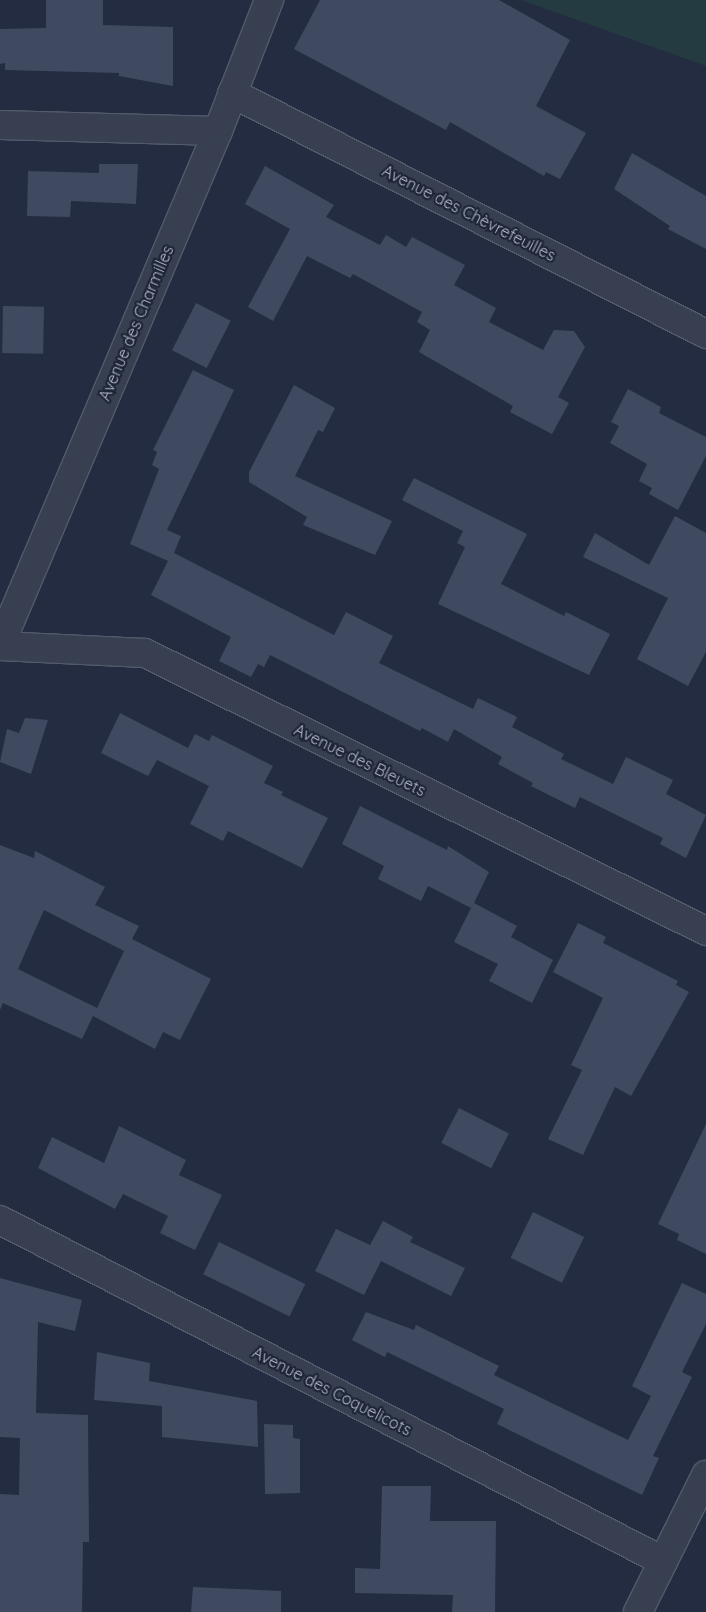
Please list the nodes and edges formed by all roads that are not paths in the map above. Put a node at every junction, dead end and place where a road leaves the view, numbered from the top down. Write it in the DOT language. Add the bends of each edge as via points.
graph roads {
  1 [pos="269,0"];
  2 [pos="232,94"];
  3 [pos="0,125"];
  4 [pos="218,131"];
  5 [pos="706,334"];
  6 [pos="0,646"];
  7 [pos="706,931"];
  8 [pos="0,1220"];
  9 [pos="706,1475"];
  10 [pos="663,1561"];
  11 [pos="638,1612"];
  1 -- 2 [label="street, Avenue des Charmilles"];
  2 -- 4 [label="street, Avenue des Charmilles"];
  2 -- 5 [label="street, Avenue des Chèvrefeuilles"];
  3 -- 4 [label="street"];
  4 -- 6 [label="street, Avenue des Charmilles"];
  6 -- 7 [label="street, Avenue des Bleuets" via="145,653"];
  8 -- 10 [label="street, Avenue des Coquelicots"];
  9 -- 10 [label="street"];
  10 -- 11 [label="street"];
}
